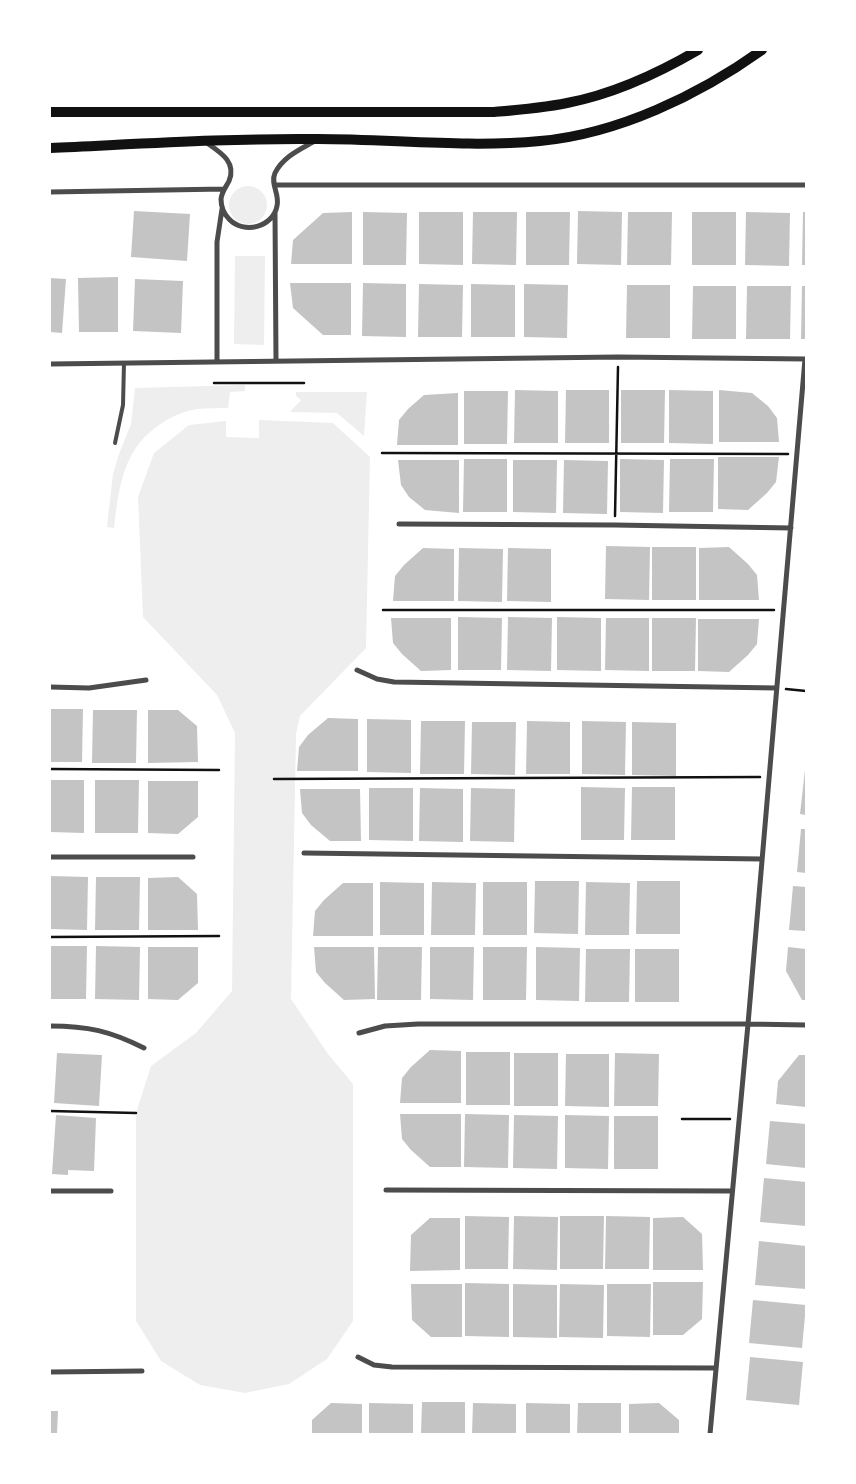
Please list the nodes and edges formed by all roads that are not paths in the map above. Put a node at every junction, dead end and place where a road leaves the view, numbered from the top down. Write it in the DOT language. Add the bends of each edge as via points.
graph roads {
  1 [pos="698,50"];
  2 [pos="762,50"];
  3 [pos="50,112"];
  4 [pos="317,139"];
  5 [pos="204,141"];
  6 [pos="50,148"];
  7 [pos="274,185"];
  8 [pos="806,185"];
  9 [pos="224,189"];
  10 [pos="50,192"];
  11 [pos="223,208"];
  12 [pos="275,212"];
  13 [pos="806,359"];
  14 [pos="276,361"];
  15 [pos="217,362"];
  16 [pos="124,363"];
  17 [pos="50,364"];
  18 [pos="114,443"];
  19 [pos="398,524"];
  20 [pos="790,528"];
  21 [pos="357,670"];
  22 [pos="146,680"];
  23 [pos="50,687"];
  24 [pos="777,688"];
  25 [pos="304,853"];
  26 [pos="50,857"];
  27 [pos="193,857"];
  28 [pos="762,860"];
  29 [pos="748,1024"];
  30 [pos="806,1025"];
  31 [pos="50,1026"];
  32 [pos="359,1033"];
  33 [pos="144,1048"];
  34 [pos="386,1190"];
  35 [pos="50,1191"];
  36 [pos="732,1191"];
  37 [pos="111,1192"];
  38 [pos="358,1356"];
  39 [pos="716,1368"];
  40 [pos="142,1371"];
  41 [pos="50,1372"];
  42 [pos="710,1434"];
  1 -- 3 [label="main road" via="650,76 604,94 518,110"];
  2 -- 4 [label="main road" via="677,100 621,123 569,137 477,144"];
  4 -- 5 [label="main road"];
  4 -- 7 [label="street" via="282,162 274,175"];
  5 -- 6 [label="main road"];
  5 -- 9 [label="street" via="229,162 230,179"];
  7 -- 8 [label="street"];
  7 -- 12 [label="street" via="278,201"];
  9 -- 10 [label="street"];
  9 -- 11 [label="street"];
  11 -- 12 [label="street" via="236,225 251,228 265,224"];
  11 -- 15 [label="street" via="217,242"];
  12 -- 14 [label="street"];
  13 -- 14 [label="street" via="618,357"];
  13 -- 20 [label="street"];
  14 -- 15 [label="street"];
  15 -- 16 [label="street"];
  16 -- 17 [label="street"];
  16 -- 18 [label="lane" via="122,405"];
  19 -- 20 [label="street"];
  20 -- 24 [label="street"];
  21 -- 24 [label="street" via="394,682"];
  22 -- 23 [label="street" via="90,688"];
  24 -- 28 [label="street"];
  25 -- 28 [label="street"];
  26 -- 27 [label="street"];
  28 -- 29 [label="street"];
  29 -- 30 [label="street"];
  29 -- 32 [label="street" via="418,1024 385,1026"];
  29 -- 36 [label="street"];
  31 -- 33 [label="street" via="98,1029"];
  34 -- 36 [label="street"];
  35 -- 37 [label="street"];
  36 -- 39 [label="street"];
  38 -- 39 [label="street" via="374,1365 392,1367"];
  39 -- 42 [label="street"];
  40 -- 41 [label="street"];
}
